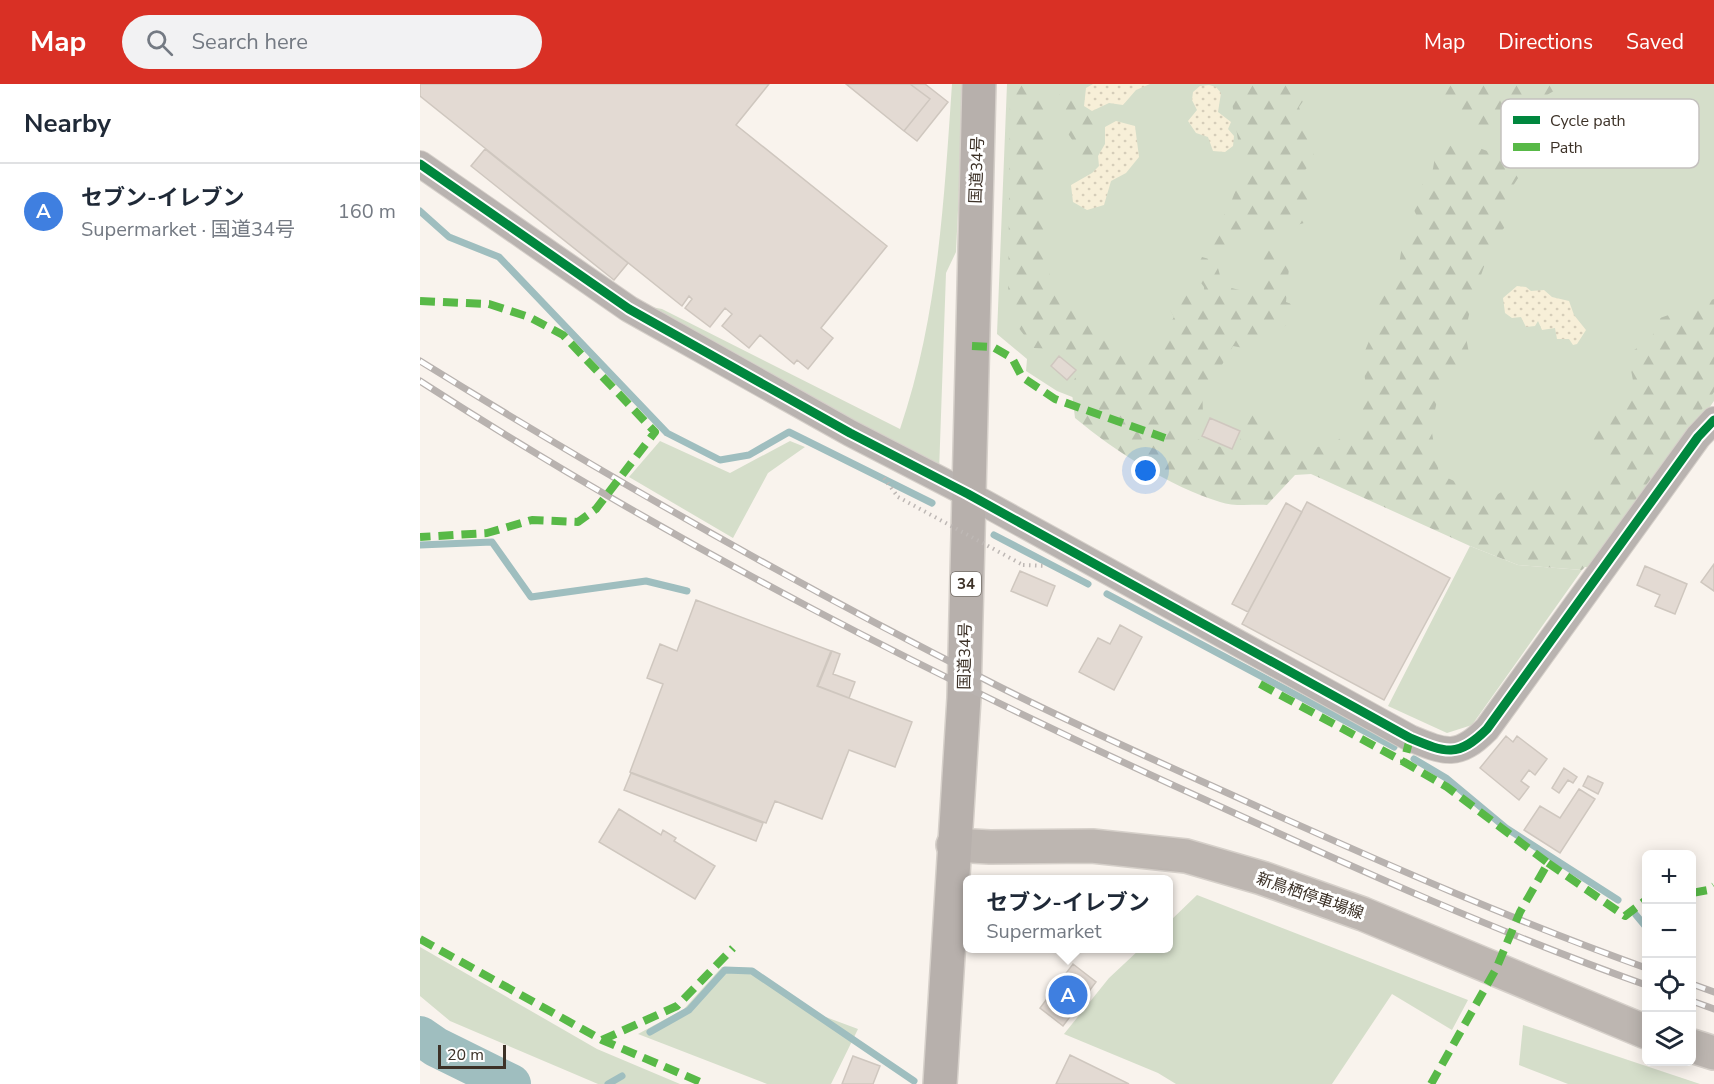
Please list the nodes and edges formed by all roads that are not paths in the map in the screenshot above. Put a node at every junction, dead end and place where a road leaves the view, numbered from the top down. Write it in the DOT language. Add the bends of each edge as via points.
graph roads {
  1 [pos="979,84"];
  2 [pos="420,164"];
  3 [pos="1712,424"];
  4 [pos="968,494"];
  5 [pos="953,845"];
  6 [pos="1642,1030"];
  7 [pos="1696,1047"];
  8 [pos="1714,1053"];
  9 [pos="940,1084"];
  1 -- 4 [label="highway, 国道34号 / 34"];
  2 -- 4 [label="street" via="629,309"];
  3 -- 4 [label="street" via="1698,437 1487,729 1471,744 1455,751 1437,749 1410,738"];
  4 -- 5 [label="highway, 国道34号 / 34" via="964,698"];
  5 -- 6 [label="main road, 新鳥栖停車場線" via="1092,846 1186,856 1363,914"];
  5 -- 9 [label="highway, 国道34号 / 34"];
  7 -- 8 [label="main road"];
}
